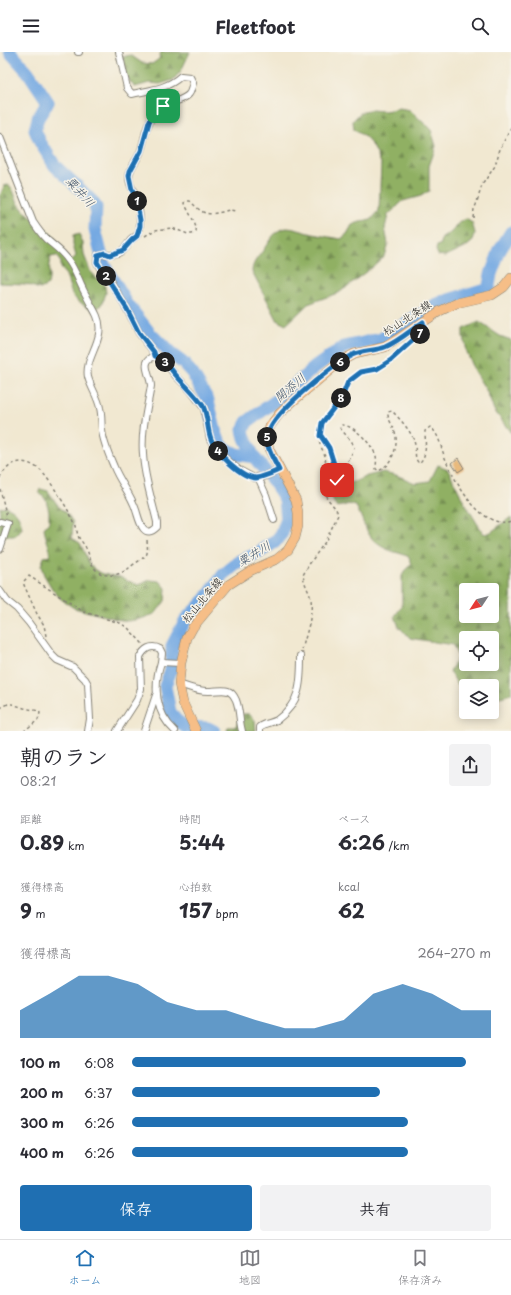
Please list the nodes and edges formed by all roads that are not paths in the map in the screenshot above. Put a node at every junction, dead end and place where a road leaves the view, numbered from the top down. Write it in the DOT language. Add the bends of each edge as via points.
graph roads {
  1 [pos="119,52"];
  2 [pos="0,137"];
  3 [pos="511,278"];
  4 [pos="155,356"];
  5 [pos="276,471"];
  6 [pos="260,477"];
  7 [pos="274,520"];
  8 [pos="0,522"];
  9 [pos="0,549"];
  10 [pos="0,591"];
  11 [pos="301,656"];
  12 [pos="162,662"];
  13 [pos="178,663"];
  14 [pos="179,684"];
  15 [pos="156,694"];
  16 [pos="88,731"];
  17 [pos="118,731"];
  18 [pos="144,731"];
  19 [pos="174,731"];
  20 [pos="196,731"];
  21 [pos="242,731"];
  22 [pos="260,731"];
  1 -- 4 [label="street" via="127,88 132,94 171,84 181,76 190,77 193,83 189,94 163,106 153,114 141,151 130,171 130,183 140,220 137,236 123,250 110,255 98,255 97,262"];
  2 -- 4 [label="street" via="33,222 69,260 97,316 99,335 88,366 88,379 99,404 102,431 110,458 134,501 142,528 148,532 154,530 158,522 143,453 144,425 151,386 146,366 147,361"];
  3 -- 5 [label="main road, 松山北条線" via="504,287 492,295 457,303 440,311 385,347 354,354 341,361 279,414 270,426 267,438"];
  4 -- 6 [label="street" via="163,360 204,408 210,439 217,450 239,470 254,478"];
  5 -- 6 [label="street"];
  5 -- 13 [label="main road, 松山北条線" via="296,500 298,513 298,526 288,550 239,578 219,595 193,627"];
  6 -- 7 [label="street"];
  8 -- 9 [label="street" via="8,524"];
  10 -- 16 [label="street" via="57,660 72,667 85,679 88,684"];
  11 -- 22 [label="street" via="297,696 283,715 260,727"];
  12 -- 13 [label="street"];
  12 -- 15 [label="street" via="157,673"];
  12 -- 17 [label="street" via="162,653 156,647 147,648 142,653 141,689 132,710"];
  13 -- 14 [label="main road, 松山北条線"];
  14 -- 20 [label="main road, 松山北条線" via="183,702"];
  14 -- 21 [label="street" via="210,692 229,691 237,701"];
  15 -- 18 [label="street"];
  15 -- 19 [label="street" via="160,710"];
}
